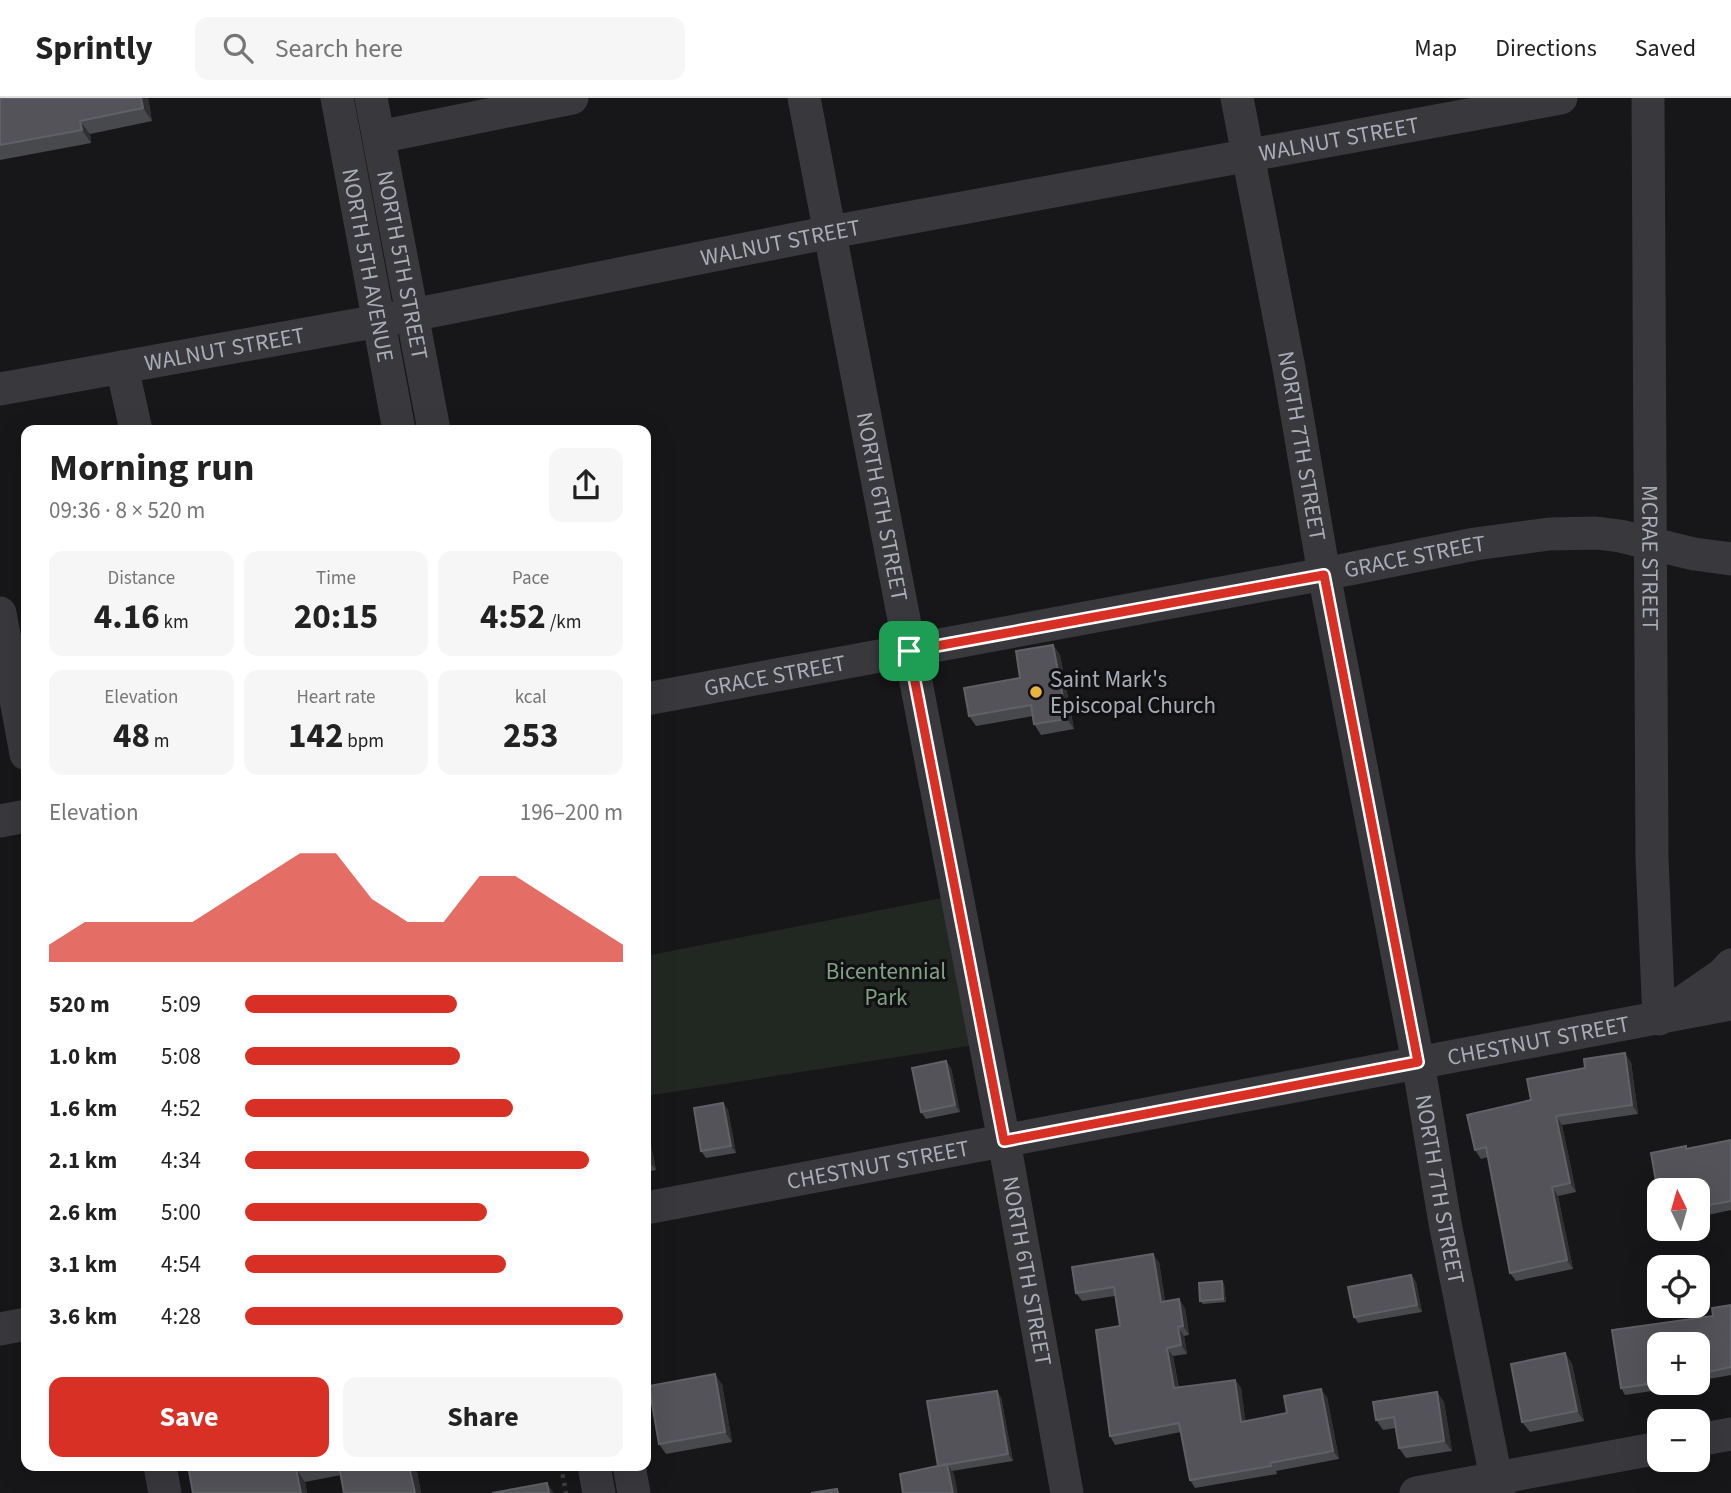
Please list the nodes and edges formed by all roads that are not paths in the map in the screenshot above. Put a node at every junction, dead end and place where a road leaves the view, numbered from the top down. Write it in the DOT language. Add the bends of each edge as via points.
graph roads {
  1 [pos="337,98"];
  2 [pos="372,98"];
  3 [pos="572,98"];
  4 [pos="804,98"];
  5 [pos="1237,98"];
  6 [pos="1561,98"];
  7 [pos="1648,98"];
  8 [pos="379,137"];
  9 [pos="1248,156"];
  10 [pos="831,232"];
  11 [pos="412,314"];
  12 [pos="379,320"];
  13 [pos="122,367"];
  14 [pos="0,389"];
  15 [pos="135,425"];
  16 [pos="398,425"];
  17 [pos="433,425"];
  18 [pos="1652,542"];
  19 [pos="1731,559"];
  20 [pos="1324,575"];
  21 [pos="10,628"];
  22 [pos="909,651"];
  23 [pos="651,698"];
  24 [pos="21,715"];
  25 [pos="21,817"];
  26 [pos="0,821"];
  27 [pos="1731,965"];
  28 [pos="1731,1004"];
  29 [pos="1659,1019"];
  30 [pos="1418,1062"];
  31 [pos="1004,1141"];
  32 [pos="651,1207"];
  33 [pos="21,1325"];
  34 [pos="0,1329"];
  35 [pos="1731,1434"];
  36 [pos="1710,1438"];
  37 [pos="1647,1451"];
  38 [pos="161,1471"];
  39 [pos="595,1471"];
  40 [pos="630,1471"];
  41 [pos="1498,1485"];
  42 [pos="165,1493"];
  43 [pos="599,1493"];
  44 [pos="634,1493"];
  45 [pos="1067,1493"];
  46 [pos="1416,1493"];
  1 -- 12 [label="street, NORTH 5TH AVENUE"];
  2 -- 8 [label="street, NORTH 5TH STREET"];
  3 -- 8 [label="street"];
  4 -- 10 [label="street, NORTH 6TH STREET"];
  5 -- 9 [label="street, NORTH 7TH STREET"];
  6 -- 9 [label="street, WALNUT STREET"];
  7 -- 18 [label="street, MCRAE STREET"];
  8 -- 11 [label="street, NORTH 5TH STREET"];
  9 -- 10 [label="street, WALNUT STREET"];
  9 -- 20 [label="street, NORTH 7TH STREET"];
  10 -- 11 [label="street, WALNUT STREET"];
  10 -- 22 [label="street, NORTH 6TH STREET"];
  11 -- 12 [label="street, WALNUT STREET"];
  11 -- 17 [label="street, NORTH 5TH STREET"];
  12 -- 13 [label="street, WALNUT STREET"];
  12 -- 16 [label="street, NORTH 5TH AVENUE"];
  13 -- 14 [label="street, WALNUT STREET"];
  13 -- 15 [label="street"];
  18 -- 19 [label="street, GRACE STREET"];
  18 -- 20 [label="street, GRACE STREET" via="1595,533 1549,534"];
  18 -- 29 [label="street, MCRAE STREET" via="1652,859"];
  20 -- 22 [label="street, GRACE STREET"];
  20 -- 30 [label="street, NORTH 7TH STREET"];
  21 -- 24 [label="street"];
  22 -- 23 [label="street, GRACE STREET"];
  22 -- 31 [label="street, NORTH 6TH STREET"];
  25 -- 26 [label="street"];
  27 -- 29 [label="street"];
  28 -- 29 [label="street, CHESTNUT STREET"];
  29 -- 30 [label="street, CHESTNUT STREET"];
  30 -- 31 [label="street, CHESTNUT STREET"];
  30 -- 41 [label="street, NORTH 7TH STREET"];
  31 -- 32 [label="street, CHESTNUT STREET"];
  31 -- 45 [label="street, NORTH 6TH STREET"];
  33 -- 34 [label="street"];
  35 -- 36 [label="street"];
  37 -- 41 [label="street"];
  38 -- 42 [label="street"];
  39 -- 43 [label="street"];
  40 -- 44 [label="street"];
  41 -- 46 [label="street"];
}
